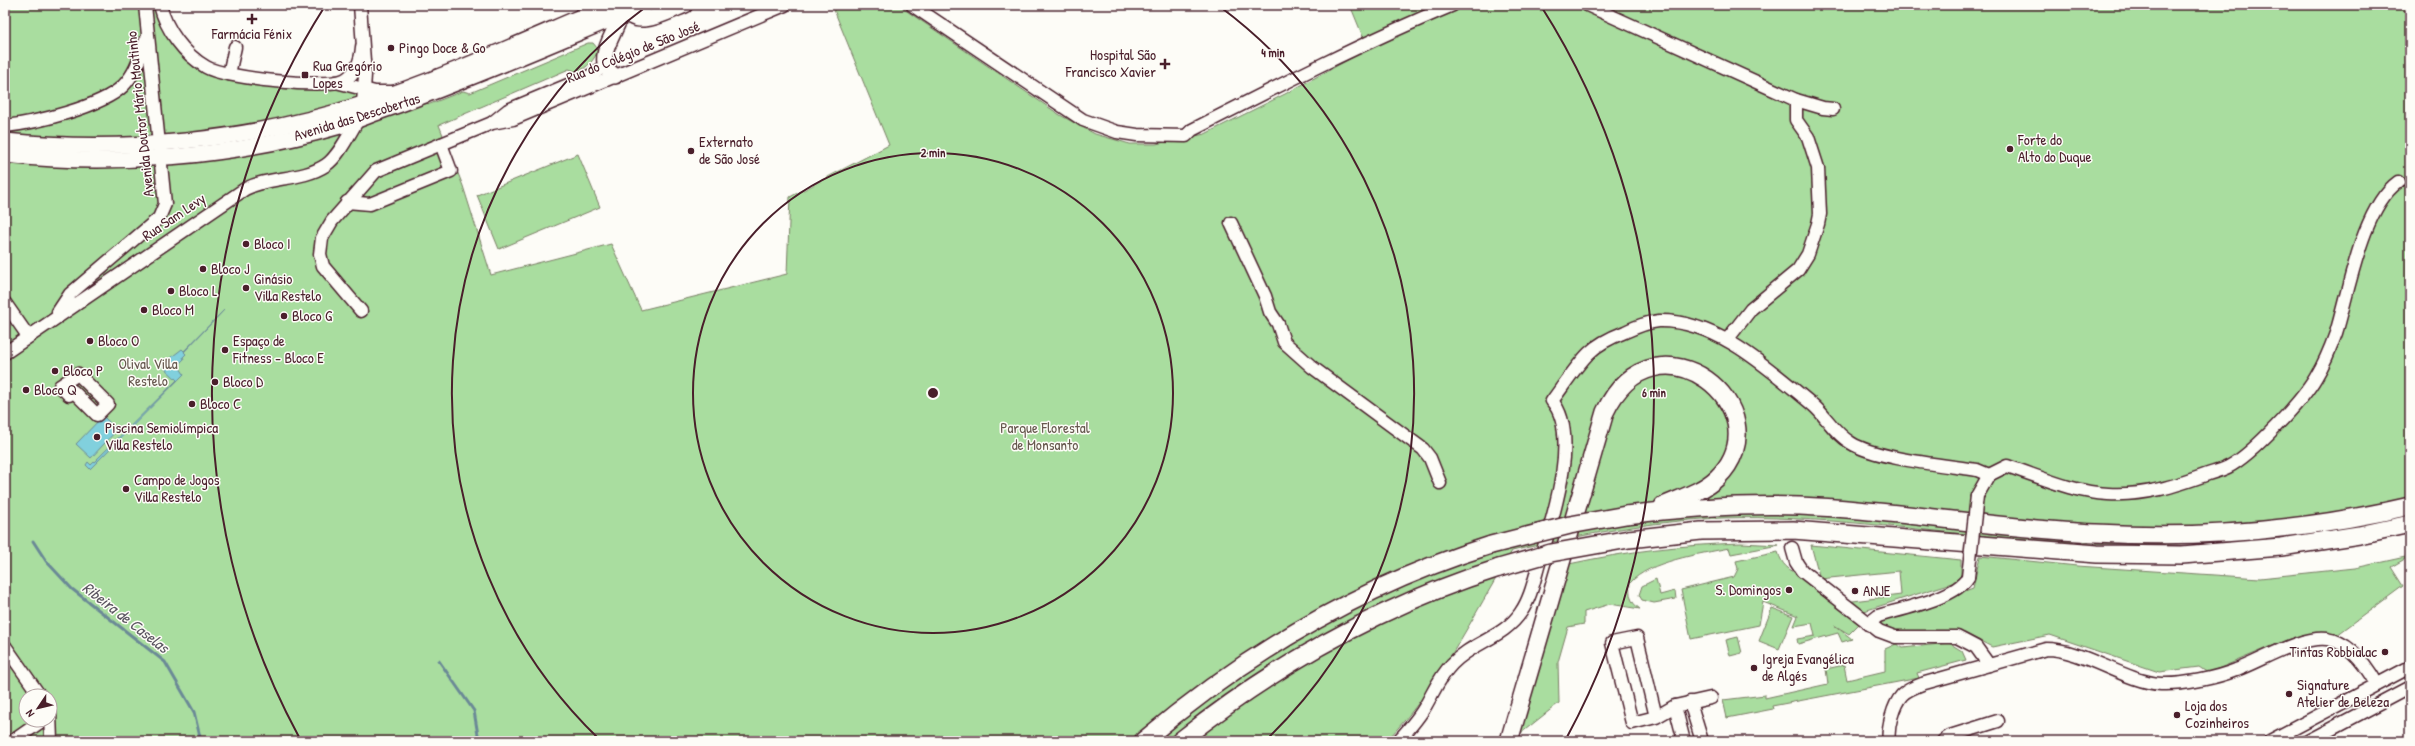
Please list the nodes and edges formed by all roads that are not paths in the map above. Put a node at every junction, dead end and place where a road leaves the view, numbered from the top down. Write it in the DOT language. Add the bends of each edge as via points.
graph roads {
  1 [pos="145,5"];
  2 [pos="160,5"];
  3 [pos="360,5"];
  4 [pos="609,5"];
  5 [pos="645,5"];
  6 [pos="685,5"];
  7 [pos="784,5"];
  8 [pos="912,5"];
  9 [pos="1453,5"];
  10 [pos="1587,5"];
  11 [pos="623,9"];
  12 [pos="169,28"];
  13 [pos="147,32"];
  14 [pos="572,35"];
  15 [pos="362,46"];
  16 [pos="607,46"];
  17 [pos="234,47"];
  18 [pos="610,71"];
  19 [pos="229,74"];
  20 [pos="335,82"];
  21 [pos="364,97"];
  22 [pos="1796,100"];
  23 [pos="1833,109"];
  24 [pos="358,120"];
  25 [pos="5,126"];
  26 [pos="5,141"];
  27 [pos="441,144"];
  28 [pos="160,150"];
  29 [pos="5,155"];
  30 [pos="2398,182"];
  31 [pos="347,202"];
  32 [pos="1230,223"];
  33 [pos="6,308"];
  34 [pos="360,310"];
  35 [pos="56,316"];
  36 [pos="28,336"];
  37 [pos="1726,340"];
  38 [pos="5,353"];
  39 [pos="1989,475"];
  40 [pos="1440,483"];
  41 [pos="2410,506"];
  42 [pos="1650,512"];
  43 [pos="2410,524"];
  44 [pos="1792,548"];
  45 [pos="1868,624"];
  46 [pos="6,650"];
  47 [pos="1989,665"];
  48 [pos="2410,667"];
  49 [pos="2377,684"];
  50 [pos="2410,687"];
  51 [pos="34,688"];
  52 [pos="1711,698"];
  53 [pos="1690,702"];
  54 [pos="1675,706"];
  55 [pos="1656,717"];
  56 [pos="1998,721"];
  57 [pos="32,728"];
  58 [pos="50,728"];
  59 [pos="13,741"];
  60 [pos="51,741"];
  61 [pos="1143,741"];
  62 [pos="1180,741"];
  63 [pos="1398,741"];
  64 [pos="1509,741"];
  65 [pos="1684,741"];
  66 [pos="1702,741"];
  67 [pos="1889,741"];
  68 [pos="1942,741"];
  69 [pos="2270,741"];
  70 [pos="2308,741"];
  1 -- 13 [label="street, Avenida Doutor Mário Moutinho"];
  2 -- 12 [label="street"];
  3 -- 15 [label="street"];
  4 -- 21 [label="main road, Avenida das Descobertas" via="394,92"];
  5 -- 11 [label="main road, Avenida das Descobertas"];
  6 -- 11 [label="main road" via="644,20 632,17"];
  7 -- 18 [label="street, Rua do Colégio de São José"];
  8 -- 9 [label="street" via="1083,120 1117,132 1186,136 1192,130 1318,66"];
  10 -- 22 [label="street"];
  11 -- 14 [label="main road, Avenida das Descobertas"];
  11 -- 16 [label="main road"];
  12 -- 13 [label="street" via="164,21 156,17 150,21"];
  12 -- 19 [label="street" via="187,52 206,68"];
  13 -- 25 [label="street" via="132,74 113,94 41,120"];
  13 -- 28 [label="street, Avenida Doutor Mário Moutinho"];
  14 -- 16 [label="main road" via="592,36"];
  14 -- 24 [label="main road, Avenida das Descobertas" via="413,101"];
  15 -- 20 [label="street" via="355,71 346,79"];
  15 -- 21 [label="street"];
  16 -- 18 [label="main road" via="603,59"];
  17 -- 19 [label="street"];
  18 -- 27 [label="street, Rua do Colégio de São José" via="592,75 508,110 492,123"];
  19 -- 20 [label="street" via="287,83"];
  20 -- 21 [label="street" via="358,91"];
  21 -- 24 [label="main road"];
  21 -- 28 [label="main road, Avenida das Descobertas" via="310,118"];
  22 -- 23 [label="street"];
  22 -- 37 [label="street" via="1796,120 1808,137 1818,168 1818,224 1808,254 1798,270 1751,309"];
  24 -- 28 [label="main road, Avenida das Descobertas" via="283,140 211,152"];
  24 -- 35 [label="street, Rua Sam Levy" via="327,165 314,172 256,183 245,189"];
  26 -- 28 [label="main road, Avenida das Descobertas"];
  27 -- 31 [label="street, Rua do Colégio de São José" via="376,171"];
  27 -- 31 [label="street" via="451,171 370,204"];
  28 -- 29 [label="main road, Avenida das Descobertas" via="107,159"];
  28 -- 35 [label="street, Avenida Doutor Mário Moutinho" via="165,204 159,218 70,294"];
  30 -- 39 [label="street" via="2382,198 2372,216 2336,334 2316,377 2289,412 2238,461 2184,484 2138,494 2084,492 2048,482 2007,466"];
  31 -- 34 [label="street, Rua do Colégio de São José" via="322,238 320,254 331,277"];
  32 -- 40 [label="street" via="1284,342 1312,367 1423,449 1430,458"];
  33 -- 36 [label="street"];
  35 -- 36 [label="street, Rua Sam Levy"];
  36 -- 38 [label="street, Rua Sam Levy"];
  37 -- 39 [label="street" via="1809,402 1836,433 1852,444 1880,454 1977,470"];
  37 -- 63 [label="street" via="1704,330 1658,321 1608,339 1589,353 1552,401 1560,416 1564,450 1563,472 1555,511 1522,610 1506,629 1451,664 1425,706"];
  39 -- 45 [label="street, bridge" via="1977,496 1968,577 1964,584 1952,592 1878,616"];
  41 -- 42 [label="highway" via="2348,518 2242,533 2156,535 2093,533 1800,506 1720,507"];
  42 -- 61 [label="highway, bridge" via="1570,525 1491,546 1393,582 1304,627 1238,669"];
  42 -- 64 [label="highway" via="1709,484 1724,470 1733,452 1736,440 1734,418 1725,397 1712,382 1687,369 1667,367 1638,374 1622,386 1605,412"];
  43 -- 62 [label="highway, bridge" via="2348,537 2265,549 2182,555 2097,554 1775,529 1685,532 1629,539 1551,553 1418,596 1328,640 1260,681"];
  44 -- 45 [label="street" via="1802,572"];
  45 -- 47 [label="street" via="1895,637 1957,637 1976,647"];
  46 -- 51 [label="street"];
  47 -- 49 [label="street" via="2038,650 2053,649 2153,683 2170,684 2234,671 2308,640 2328,639 2355,655 2368,668"];
  47 -- 67 [label="street" via="1925,683 1903,695 1896,706 1888,734"];
  48 -- 49 [label="street"];
  49 -- 69 [label="street"];
  50 -- 70 [label="street"];
  52 -- 53 [label="street"];
  53 -- 54 [label="street"];
  53 -- 66 [label="street"];
  54 -- 55 [label="street"];
  54 -- 65 [label="street"];
  55 -- 55 [label="street" via="1637,638 1612,642 1632,722"];
  56 -- 68 [label="street" via="1950,736"];
  57 -- 59 [label="street"];
  58 -- 60 [label="street"];
}
